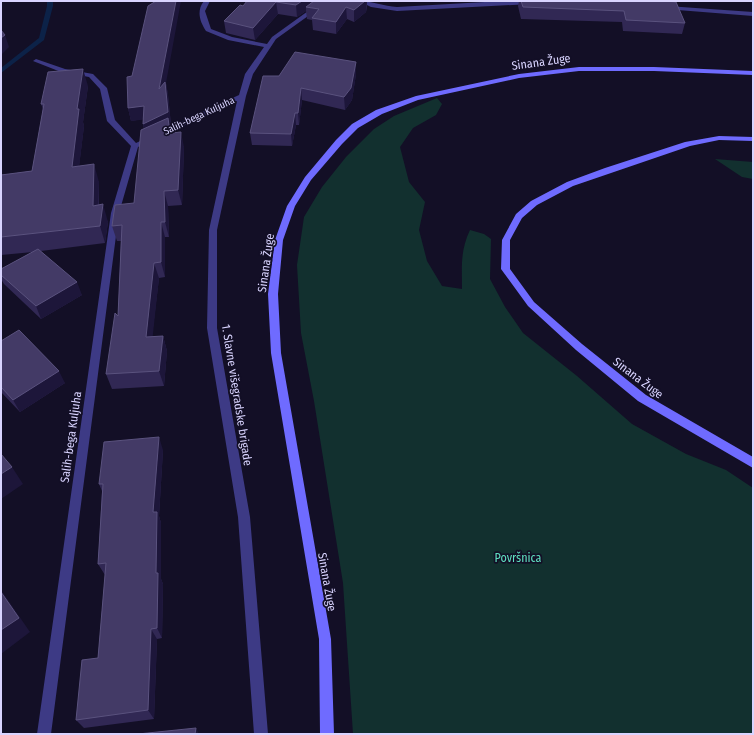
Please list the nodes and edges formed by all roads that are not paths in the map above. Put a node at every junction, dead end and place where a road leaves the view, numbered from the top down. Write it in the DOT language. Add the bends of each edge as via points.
graph roads {
  1 [pos="207,1"];
  2 [pos="326,1"];
  3 [pos="362,1"];
  4 [pos="542,2"];
  5 [pos="658,7"];
  6 [pos="753,14"];
  7 [pos="268,46"];
  8 [pos="36,61"];
  9 [pos="753,73"];
  10 [pos="242,96"];
  11 [pos="753,140"];
  12 [pos="135,146"];
  13 [pos="753,463"];
  14 [pos="44,734"];
  15 [pos="261,734"];
  16 [pos="327,734"];
  1 -- 7 [label="street" via="202,16 208,30 230,39"];
  2 -- 7 [label="street, 1. Slavne višegradske brigade" via="274,38"];
  3 -- 4 [label="street" via="373,6 405,9"];
  5 -- 6 [label="street"];
  7 -- 10 [label="street, 1. Slavne višegradske brigade" via="249,74"];
  8 -- 12 [label="street" via="62,72 91,76 103,88 111,121"];
  9 -- 16 [label="main road, Sinana Žuge" via="579,69 519,76 416,98 378,112 355,126 308,179 294,200 279,240 273,301 276,353 325,639"];
  10 -- 12 [label="street, Salih-bega Kuljuha"];
  10 -- 15 [label="street, 1. Slavne višegradske brigade" via="213,230 212,328 244,517"];
  11 -- 13 [label="main road, Sinana Žuge" via="719,138 688,144 570,184 534,203 519,216 506,240 506,269 531,304 642,398"];
  12 -- 14 [label="street, Salih-bega Kuljuha" via="115,213"];
}
